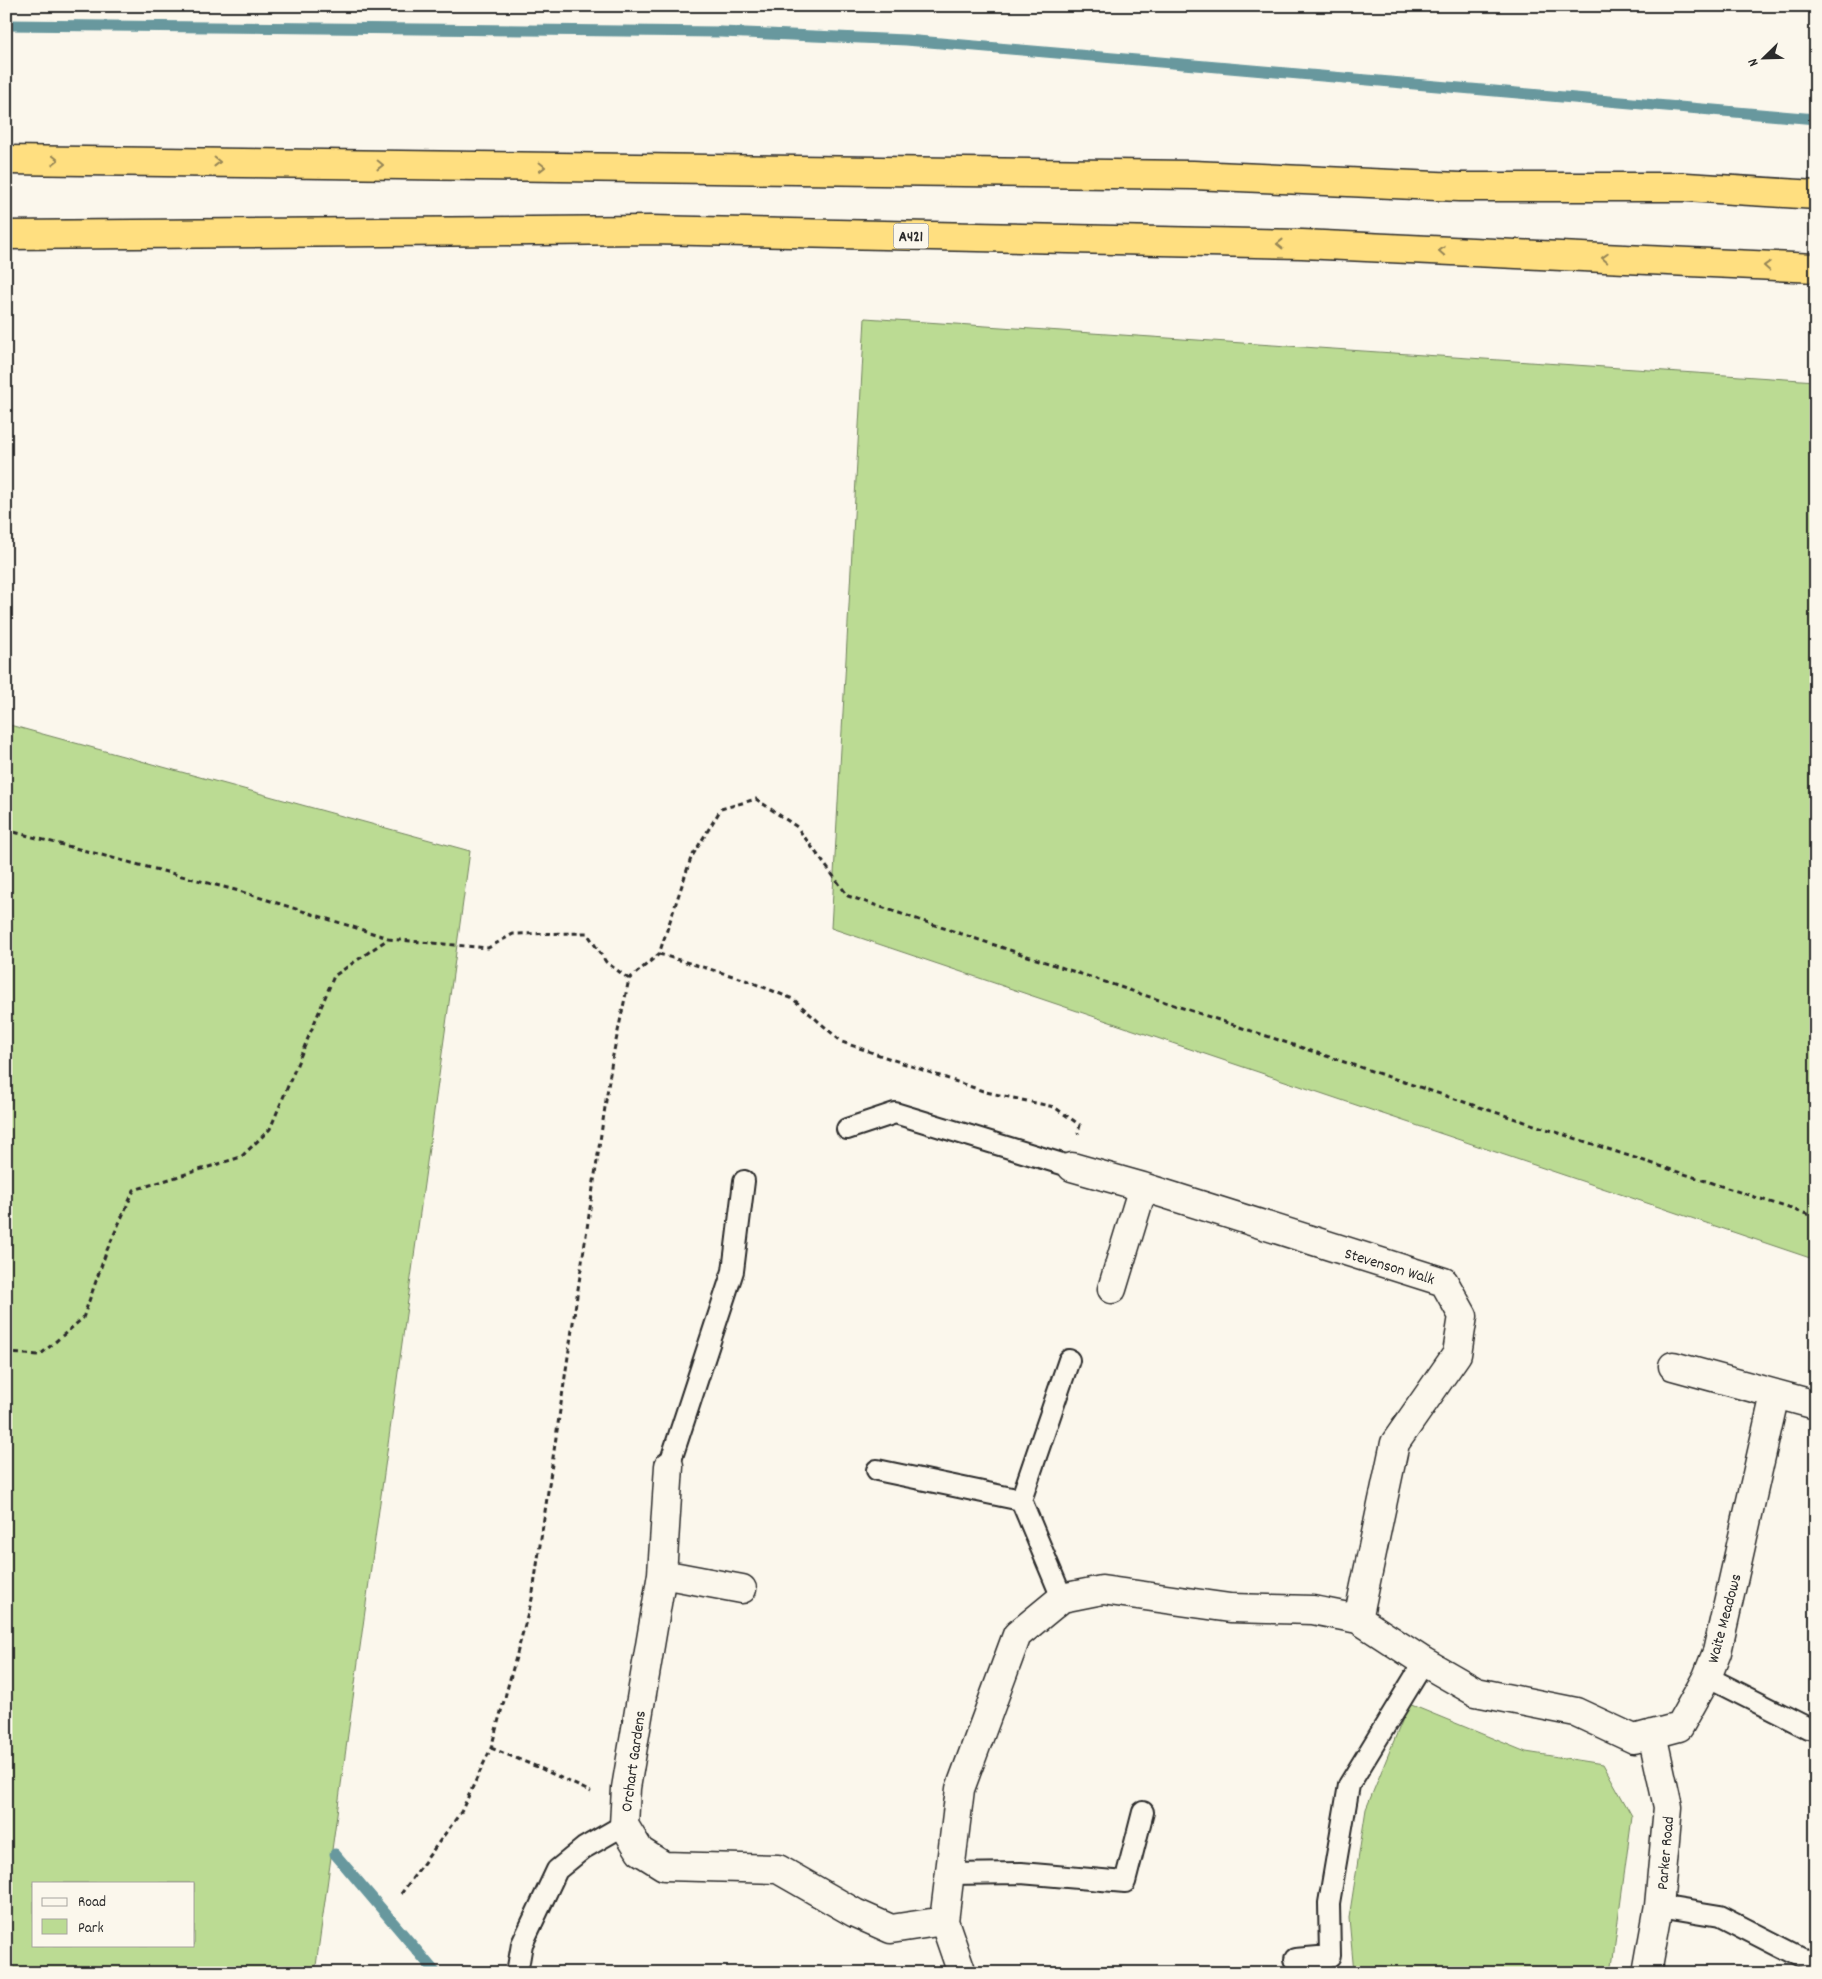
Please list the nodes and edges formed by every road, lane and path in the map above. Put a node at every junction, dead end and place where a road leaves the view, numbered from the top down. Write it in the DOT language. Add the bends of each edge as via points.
graph roads {
  1 [pos="6,160"];
  2 [pos="1816,196"];
  3 [pos="6,235"];
  4 [pos="1816,268"];
  5 [pos="6,830"];
  6 [pos="388,938"];
  7 [pos="658,954"];
  8 [pos="629,979"];
  9 [pos="847,1129"];
  10 [pos="1072,1167"];
  11 [pos="744,1181"];
  12 [pos="1144,1187"];
  13 [pos="1816,1216"];
  14 [pos="1112,1289"];
  15 [pos="6,1353"];
  16 [pos="1069,1360"];
  17 [pos="1673,1366"];
  18 [pos="1775,1394"];
  19 [pos="1816,1405"];
  20 [pos="669,1466"];
  21 [pos="877,1470"];
  22 [pos="1021,1500"];
  23 [pos="662,1574"];
  24 [pos="742,1588"];
  25 [pos="1062,1598"];
  26 [pos="1358,1619"];
  27 [pos="1424,1662"];
  28 [pos="1706,1677"];
  29 [pos="1816,1729"];
  30 [pos="1652,1734"];
  31 [pos="491,1748"];
  32 [pos="1143,1812"];
  33 [pos="624,1816"];
  34 [pos="950,1874"];
  35 [pos="401,1894"];
  36 [pos="1659,1906"];
  37 [pos="944,1922"];
  38 [pos="1295,1959"];
  39 [pos="1816,1962"];
  40 [pos="517,1973"];
  41 [pos="962,1973"];
  42 [pos="1647,1973"];
  1 -- 2 [label="highway, one-way" via="1182,175 1459,187 1686,187"];
  4 -- 3 [label="highway, A421, one-way" via="1302,244 650,230"];
  5 -- 6 [label="path" via="239,891"];
  6 -- 8 [label="path" via="488,948 513,934 587,933 606,962"];
  6 -- 15 [label="path" via="334,976 270,1129 240,1157 134,1190 107,1250 83,1318 40,1355"];
  7 -- 8 [label="path"];
  7 -- 10 [label="path" via="743,979 793,999 842,1042 986,1092 1054,1107 1080,1125"];
  7 -- 13 [label="path" via="691,858 721,809 756,799 797,827 848,896"];
  8 -- 31 [label="path" via="609,1080 532,1599"];
  9 -- 10 [label="lane" via="895,1113"];
  10 -- 12 [label="street, Stevenson Walk"];
  11 -- 20 [label="lane" via="733,1271"];
  12 -- 14 [label="street"];
  12 -- 26 [label="street, Stevenson Walk" via="1444,1282 1463,1316 1457,1354 1395,1443"];
  16 -- 22 [label="lane"];
  17 -- 18 [label="street"];
  18 -- 19 [label="street"];
  18 -- 28 [label="street, Waite Meadows" via="1717,1652"];
  20 -- 23 [label="street, Orchart Gardens"];
  21 -- 22 [label="lane"];
  22 -- 25 [label="lane"];
  23 -- 24 [label="street"];
  23 -- 33 [label="street, Orchart Gardens"];
  25 -- 26 [label="street" via="1102,1590 1230,1608 1314,1610"];
  25 -- 34 [label="street" via="1018,1635 960,1789"];
  26 -- 27 [label="street, Waite Meadows"];
  27 -- 30 [label="street, Waite Meadows" via="1476,1692 1576,1712 1634,1739"];
  27 -- 38 [label="lane" via="1348,1785 1329,1904 1330,1956"];
  28 -- 29 [label="lane" via="1808,1728"];
  28 -- 30 [label="street, Waite Meadows" via="1679,1727"];
  30 -- 36 [label="street, Parker Road" via="1668,1807"];
  31 -- 33 [label="path" via="540,1768"];
  31 -- 35 [label="path" via="462,1812"];
  32 -- 34 [label="lane" via="1125,1882 1021,1873"];
  33 -- 37 [label="street, Orchart Gardens" via="640,1851 664,1866 778,1869 855,1913 891,1929"];
  33 -- 40 [label="lane" via="557,1870 522,1944"];
  34 -- 37 [label="street"];
  36 -- 39 [label="lane" via="1720,1916"];
  36 -- 42 [label="street, Parker Road"];
  37 -- 41 [label="street"];
}
